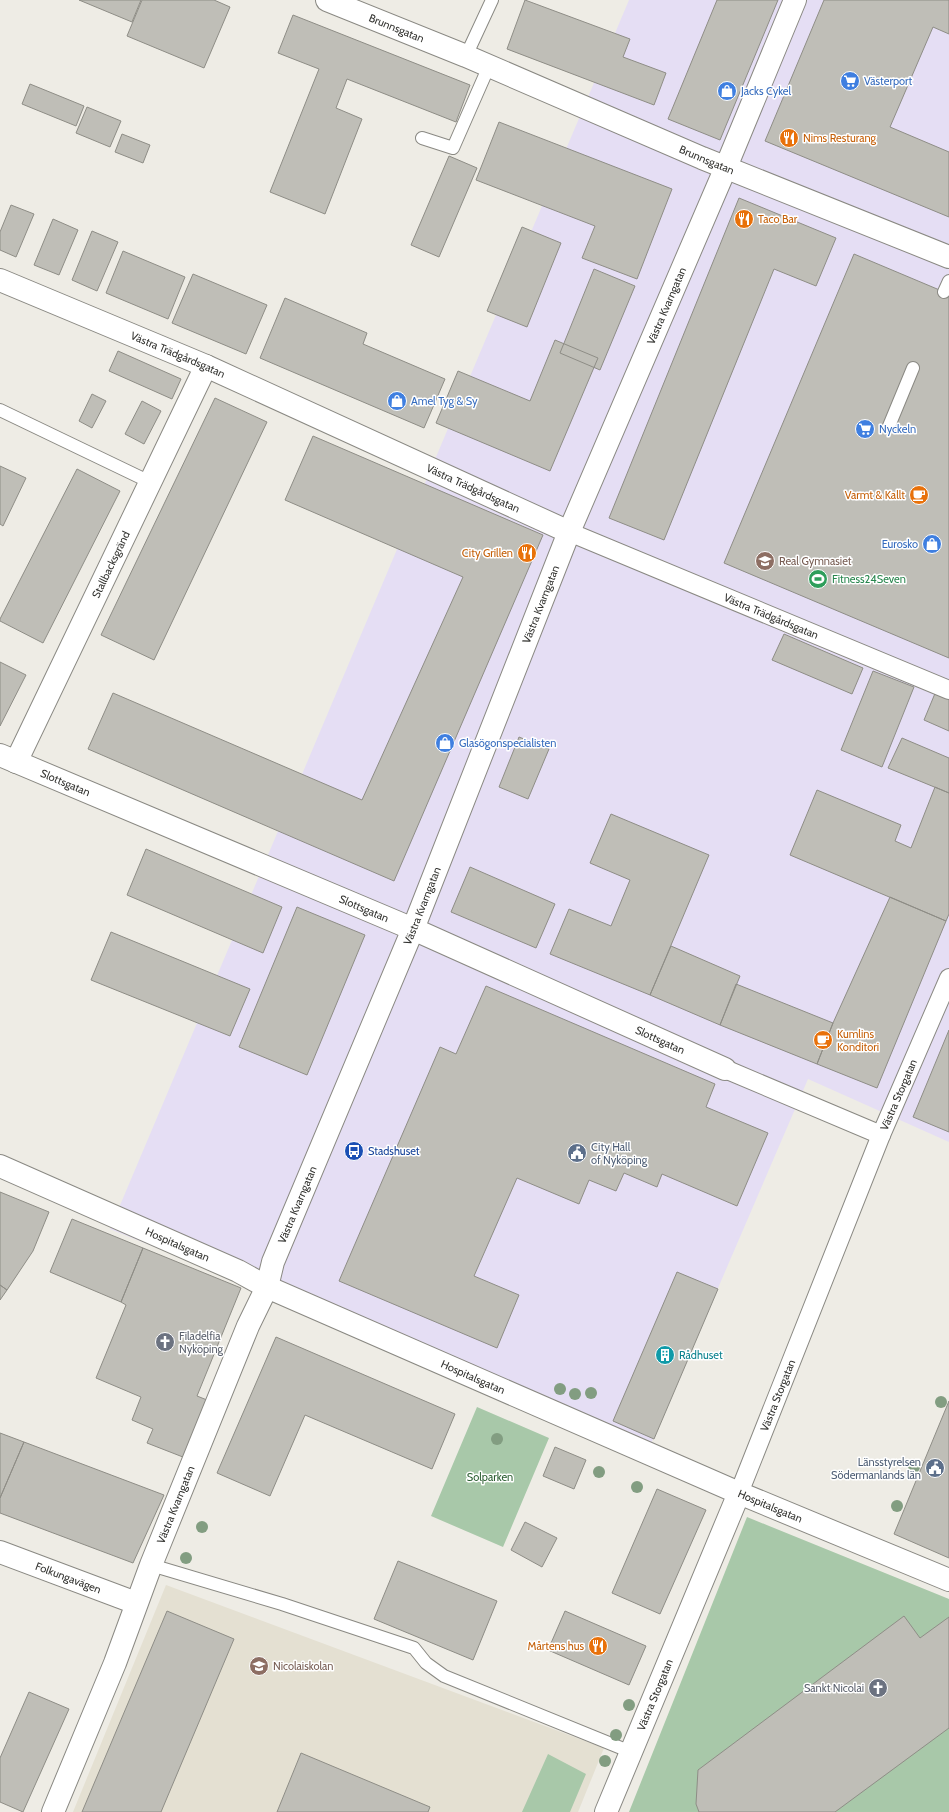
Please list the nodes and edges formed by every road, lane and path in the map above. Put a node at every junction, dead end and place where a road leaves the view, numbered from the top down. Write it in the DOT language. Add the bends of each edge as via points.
graph roads {
  1 [pos="327,0"];
  2 [pos="492,0"];
  3 [pos="795,0"];
  4 [pos="466,56"];
  5 [pos="489,66"];
  6 [pos="422,138"];
  7 [pos="726,167"];
  8 [pos="949,257"];
  9 [pos="0,280"];
  10 [pos="206,366"];
  11 [pos="913,368"];
  12 [pos="0,410"];
  13 [pos="889,426"];
  14 [pos="150,482"];
  15 [pos="569,532"];
  16 [pos="949,690"];
  17 [pos="8,758"];
  18 [pos="413,929"];
  19 [pos="949,978"];
  20 [pos="726,1069"];
  21 [pos="881,1134"];
  22 [pos="0,1166"];
  23 [pos="267,1287"];
  24 [pos="739,1493"];
  25 [pos="0,1552"];
  26 [pos="151,1565"];
  27 [pos="949,1580"];
  28 [pos="136,1603"];
  29 [pos="631,1752"];
  30 [pos="53,1812"];
  31 [pos="606,1812"];
  1 -- 4 [label="street, Brunnsgatan"];
  2 -- 4 [label="lane"];
  3 -- 7 [label="street, Västra Kvarngatan"];
  4 -- 5 [label="street, Brunnsgatan"];
  5 -- 6 [label="lane" via="453,148"];
  5 -- 7 [label="street, Brunnsgatan"];
  7 -- 8 [label="street, Brunnsgatan"];
  7 -- 15 [label="street, Västra Kvarngatan"];
  9 -- 10 [label="street, Västra Trädgårdsgatan"];
  10 -- 14 [label="street, Stallbacksgränd"];
  10 -- 15 [label="street, Västra Trädgårdsgatan"];
  11 -- 13 [label="lane"];
  12 -- 14 [label="lane"];
  14 -- 17 [label="street, Stallbacksgränd"];
  15 -- 16 [label="street, Västra Trädgårdsgatan"];
  15 -- 18 [label="street, Västra Kvarngatan"];
  17 -- 18 [label="street, Slottsgatan"];
  18 -- 20 [label="street, Slottsgatan"];
  18 -- 23 [label="street, Västra Kvarngatan" via="273,1262"];
  19 -- 21 [label="street, Västra Storgatan"];
  20 -- 21 [label="street"];
  21 -- 24 [label="street, Västra Storgatan"];
  22 -- 23 [label="street, Hospitalsgatan" via="238,1271"];
  23 -- 24 [label="street, Hospitalsgatan"];
  23 -- 26 [label="street, Västra Kvarngatan" via="248,1326"];
  24 -- 27 [label="street, Hospitalsgatan"];
  24 -- 29 [label="street, Västra Storgatan"];
  25 -- 28 [label="street, Folkungavägen"];
  26 -- 28 [label="street, Västra Kvarngatan"];
  26 -- 29 [label="lane" via="282,1604 414,1648 426,1663 444,1676"];
  28 -- 30 [label="street, Västra Kvarngatan" via="115,1663"];
  29 -- 31 [label="street, Västra Storgatan"];
}
